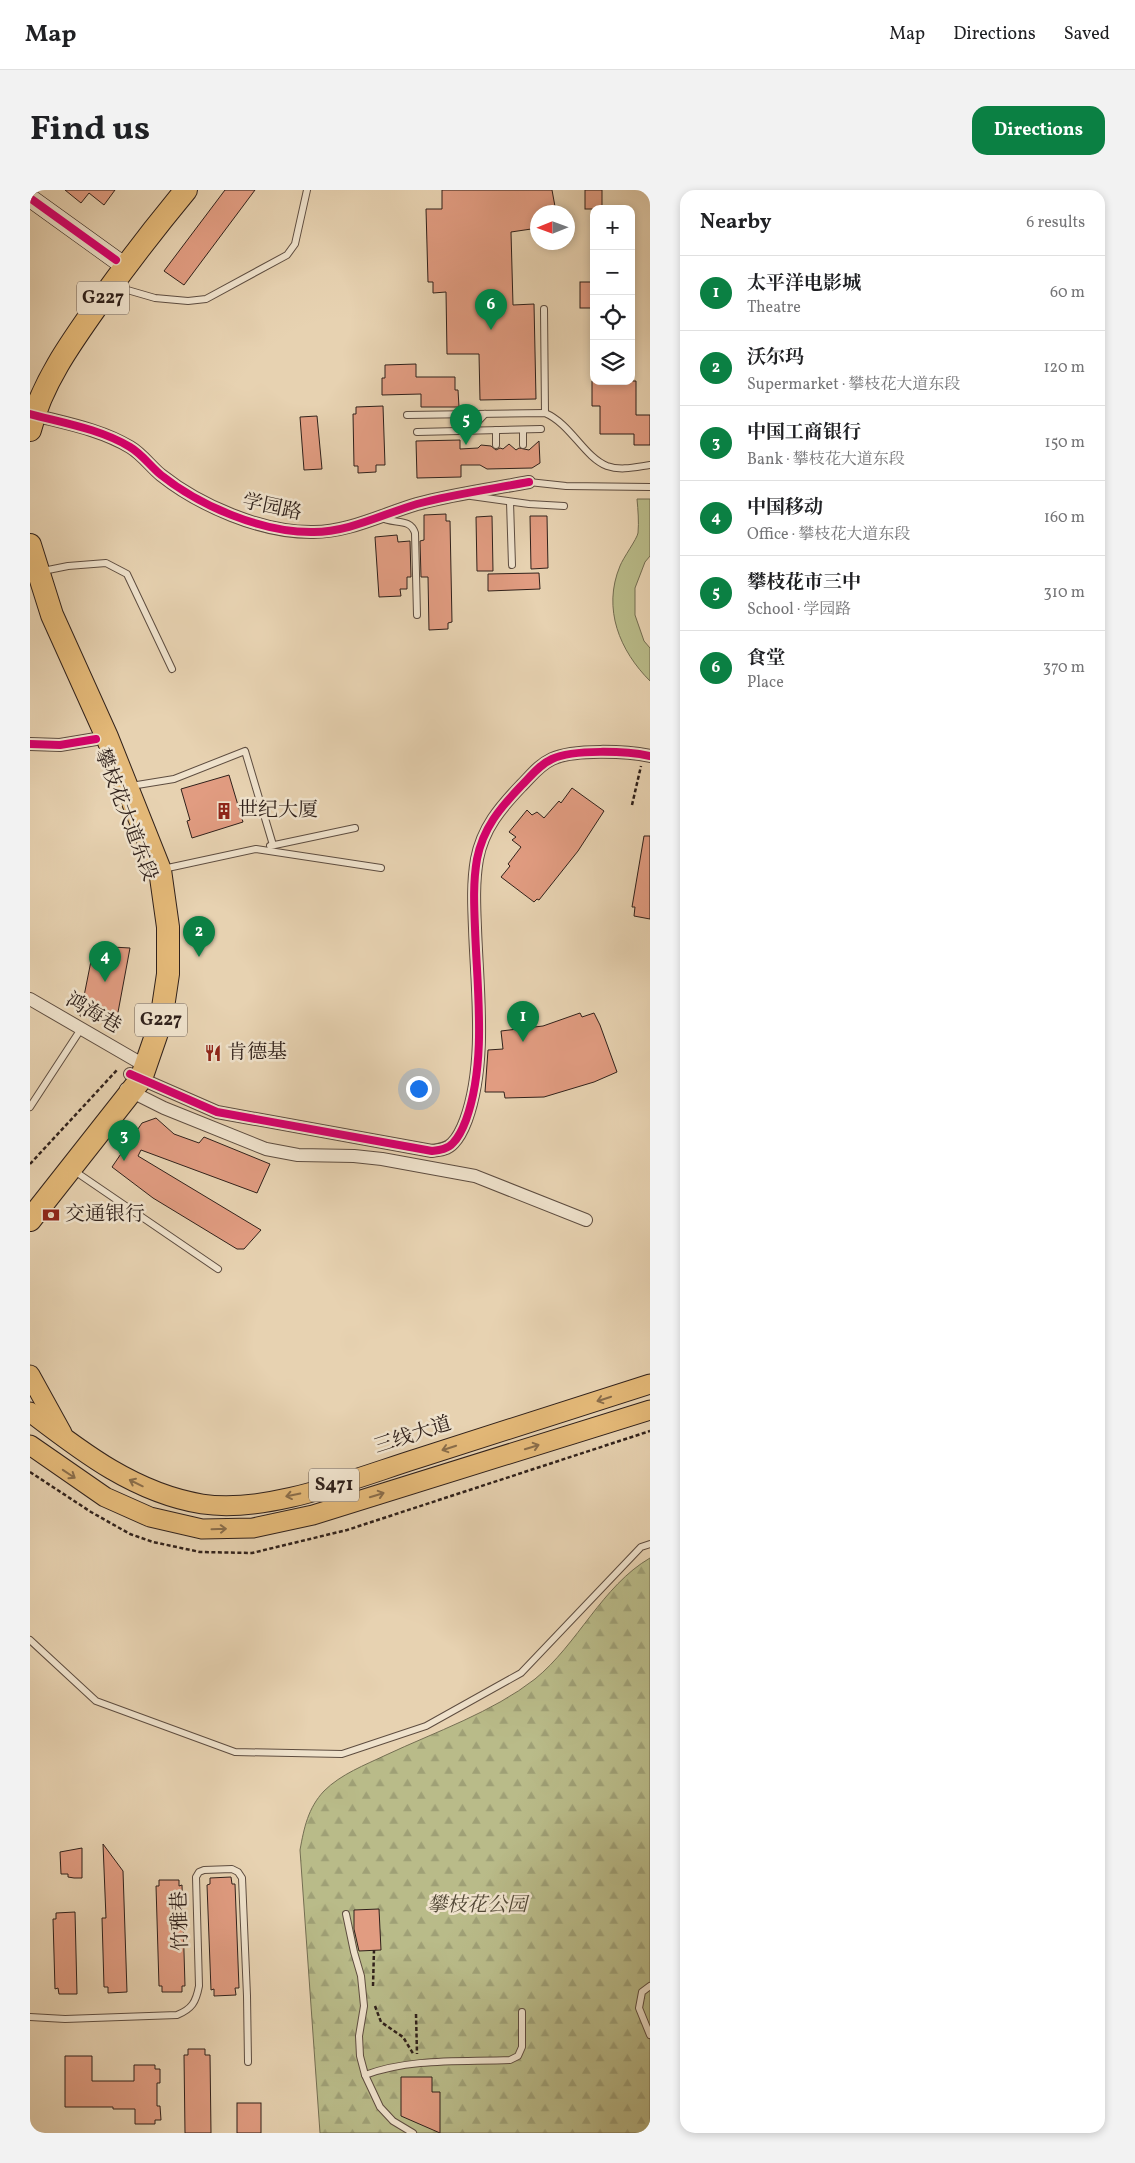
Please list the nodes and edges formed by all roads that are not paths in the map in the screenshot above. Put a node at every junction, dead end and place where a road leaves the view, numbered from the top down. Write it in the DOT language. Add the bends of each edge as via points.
graph roads {
  1 [pos="174,190"];
  2 [pos="186,190"];
  3 [pos="307,190"];
  4 [pos="30,198"];
  5 [pos="116,260"];
  6 [pos="109,284"];
  7 [pos="544,309"];
  8 [pos="545,413"];
  9 [pos="31,414"];
  10 [pos="485,414"];
  11 [pos="407,415"];
  12 [pos="541,429"];
  13 [pos="496,430"];
  14 [pos="523,430"];
  15 [pos="469,431"];
  16 [pos="417,432"];
  17 [pos="523,445"];
  18 [pos="496,446"];
  19 [pos="650,465"];
  20 [pos="529,482"];
  21 [pos="650,487"];
  22 [pos="460,495"];
  23 [pos="510,502"];
  24 [pos="564,506"];
  25 [pos="379,516"];
  26 [pos="30,545"];
  27 [pos="512,565"];
  28 [pos="32,576"];
  29 [pos="417,615"];
  30 [pos="172,669"];
  31 [pos="96,739"];
  32 [pos="30,744"];
  33 [pos="647,756"];
  34 [pos="122,788"];
  35 [pos="355,828"];
  36 [pos="273,845"];
  37 [pos="256,849"];
  38 [pos="381,868"];
  39 [pos="155,871"];
  40 [pos="30,999"];
  41 [pos="81,1029"];
  42 [pos="132,1075"];
  43 [pos="30,1107"];
  44 [pos="68,1167"];
  45 [pos="30,1202"];
  46 [pos="30,1220"];
  47 [pos="586,1220"];
  48 [pos="218,1269"];
  49 [pos="30,1375"];
  50 [pos="650,1384"];
  51 [pos="650,1410"];
  52 [pos="30,1412"];
  53 [pos="66,1440"];
  54 [pos="30,1445"];
  55 [pos="650,1544"];
  56 [pos="30,1640"];
  57 [pos="346,1914"];
  58 [pos="650,1986"];
  59 [pos="522,2012"];
  60 [pos="30,2017"];
  61 [pos="650,2035"];
  62 [pos="248,2062"];
  63 [pos="365,2075"];
  64 [pos="413,2133"];
  1 -- 5 [label="highway, G227"];
  2 -- 6 [label="highway, G227"];
  3 -- 6 [label="lane" via="295,244 287,255 206,299 155,298"];
  4 -- 5 [label="street"];
  5 -- 9 [label="highway, G227" via="47,362"];
  6 -- 9 [label="highway, G227"];
  7 -- 8 [label="lane"];
  8 -- 10 [label="lane"];
  8 -- 19 [label="lane" via="557,418 606,466 622,469"];
  9 -- 25 [label="street, 学园路" via="102,433 132,448 162,476 233,517 286,530 312,532 337,530"];
  10 -- 11 [label="lane"];
  10 -- 15 [label="lane"];
  12 -- 14 [label="lane"];
  13 -- 14 [label="lane"];
  13 -- 15 [label="lane"];
  13 -- 18 [label="lane"];
  14 -- 17 [label="lane"];
  15 -- 16 [label="lane"];
  20 -- 21 [label="lane, 学园路"];
  20 -- 22 [label="street, 学园路"];
  22 -- 23 [label="lane"];
  22 -- 25 [label="street, 学园路"];
  23 -- 24 [label="lane"];
  23 -- 27 [label="lane"];
  25 -- 29 [label="lane" via="386,521 407,522 413,526"];
  26 -- 28 [label="highway, 攀枝花大道东段 / G227"];
  28 -- 30 [label="lane" via="68,566 106,563 127,574"];
  28 -- 31 [label="highway, 攀枝花大道东段 / G227" via="42,616"];
  28 -- 34 [label="highway, 攀枝花大道东段 / G227" via="107,737"];
  31 -- 32 [label="street" via="60,745"];
  31 -- 34 [label="highway, 攀枝花大道东段 / G227"];
  33 -- 42 [label="street" via="586,752 553,758 540,766 488,825 477,858 474,893 477,1068 472,1104 462,1130 444,1149 432,1151 217,1112"];
  34 -- 36 [label="lane" via="174,779 245,751"];
  34 -- 39 [label="highway, 攀枝花大道东段 / G227"];
  35 -- 36 [label="lane"];
  36 -- 37 [label="lane"];
  37 -- 38 [label="lane"];
  37 -- 39 [label="lane"];
  39 -- 42 [label="highway, 攀枝花大道东段 / G227" via="158,970 151,1017"];
  40 -- 41 [label="street, 鸿海巷"];
  41 -- 42 [label="street, 鸿海巷"];
  41 -- 43 [label="lane"];
  42 -- 44 [label="highway, 攀枝花大道东段 / G227"];
  42 -- 45 [label="highway, 攀枝花大道东段 / G227"];
  42 -- 47 [label="street" via="180,1115 266,1149 298,1155 382,1159 474,1176"];
  44 -- 46 [label="highway, 攀枝花大道东段 / G227"];
  44 -- 48 [label="lane"];
  49 -- 53 [label="main road"];
  50 -- 53 [label="main road, 三线大道 / S471, one-way" via="314,1491 251,1505 203,1504 158,1493 116,1473"];
  54 -- 51 [label="main road, S471, one-way" via="105,1497 150,1517 202,1529 253,1528 314,1515"];
  52 -- 53 [label="main road, 三线大道 / S471"];
  55 -- 56 [label="lane" via="641,1547 521,1673 426,1726 342,1754 235,1752 96,1701"];
  57 -- 63 [label="lane" via="361,1976 364,2006 358,2036"];
  58 -- 61 [label="lane" via="642,1992 639,2008"];
  59 -- 63 [label="lane" via="522,2047 518,2056 510,2060 418,2063"];
  60 -- 62 [label="lane, 竹雅巷" via="177,2015 188,2010 196,2000 200,1986 196,1877 204,1870 232,1869 242,1878"];
  63 -- 64 [label="lane" via="380,2107 393,2121"];
}
